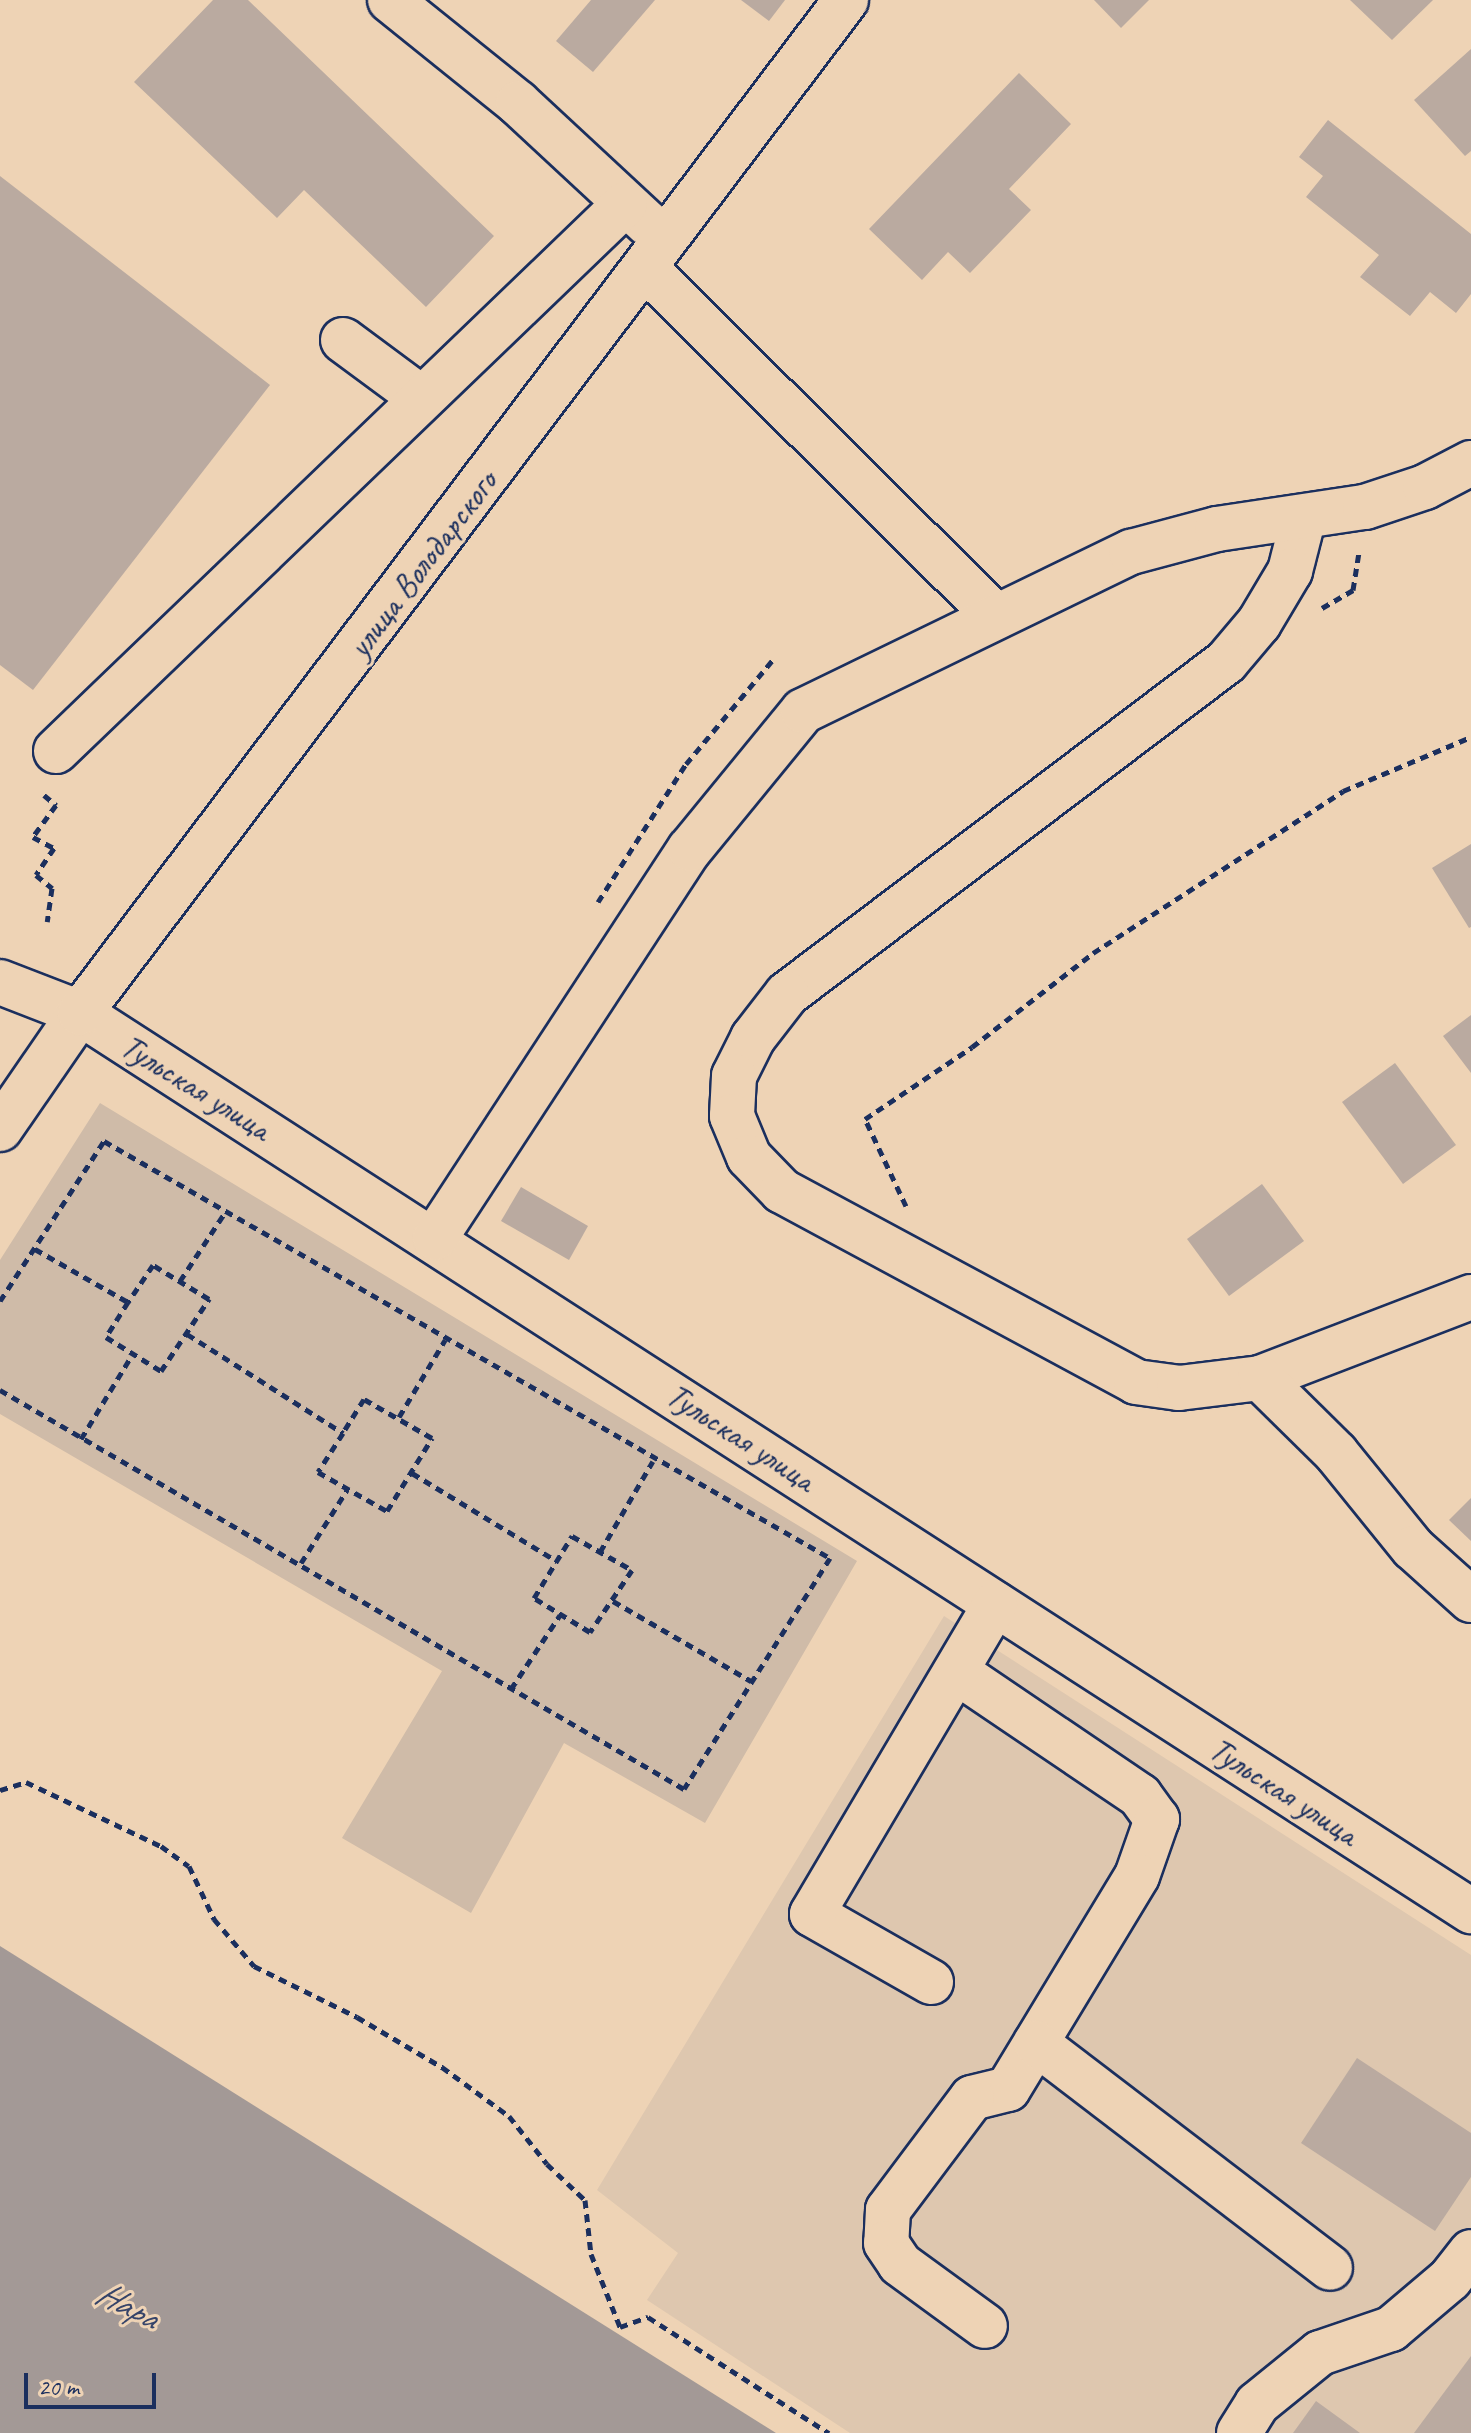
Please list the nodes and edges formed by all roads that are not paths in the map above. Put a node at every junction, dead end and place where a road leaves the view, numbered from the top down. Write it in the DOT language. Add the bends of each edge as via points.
graph roads {
  1 [pos="390,0"];
  2 [pos="846,0"];
  3 [pos="625,204"];
  4 [pos="657,256"];
  5 [pos="343,340"];
  6 [pos="420,397"];
  7 [pos="1471,463"];
  8 [pos="1303,520"];
  9 [pos="995,615"];
  10 [pos="56,751"];
  11 [pos="0,982"];
  12 [pos="80,1013"];
  13 [pos="0,1129"];
  14 [pos="435,1238"];
  15 [pos="1471,1297"];
  16 [pos="1260,1378"];
  17 [pos="1471,1600"];
  18 [pos="995,1604"];
  19 [pos="957,1672"];
  20 [pos="1471,1911"];
  21 [pos="931,1982"];
  22 [pos="1036,2043"];
  23 [pos="1470,2256"];
  24 [pos="1330,2268"];
  25 [pos="985,2326"];
  26 [pos="1239,2433"];
  1 -- 3 [label="street" via="518,103"];
  2 -- 4 [label="street, улица Володарского"];
  3 -- 4 [label="street"];
  3 -- 6 [label="street"];
  4 -- 9 [label="street"];
  4 -- 12 [label="street, улица Володарского"];
  5 -- 6 [label="street"];
  6 -- 10 [label="street"];
  7 -- 8 [label="street" via="1425,487"];
  8 -- 9 [label="street" via="1217,529 1131,552"];
  8 -- 16 [label="street" via="1290,571 1259,623 1226,662 787,994 753,1038 734,1076 732,1116 749,1157 795,1199 1136,1382 1179,1388"];
  9 -- 14 [label="street" via="803,711 690,849"];
  11 -- 12 [label="street, Тульская улица"];
  12 -- 13 [label="street, улица Володарского"];
  12 -- 14 [label="street, Тульская улица"];
  14 -- 18 [label="street, Тульская улица"];
  15 -- 16 [label="street"];
  16 -- 17 [label="street" via="1336,1453 1413,1548"];
  18 -- 19 [label="street"];
  18 -- 20 [label="street, Тульская улица"];
  19 -- 21 [label="street" via="812,1914"];
  19 -- 22 [label="street" via="1140,1796 1157,1819 1137,1876"];
  22 -- 24 [label="street"];
  22 -- 25 [label="street" via="1008,2089 972,2098 888,2210 886,2243 900,2264"];
  23 -- 26 [label="street" via="1391,2329 1320,2353 1257,2404"];
}
